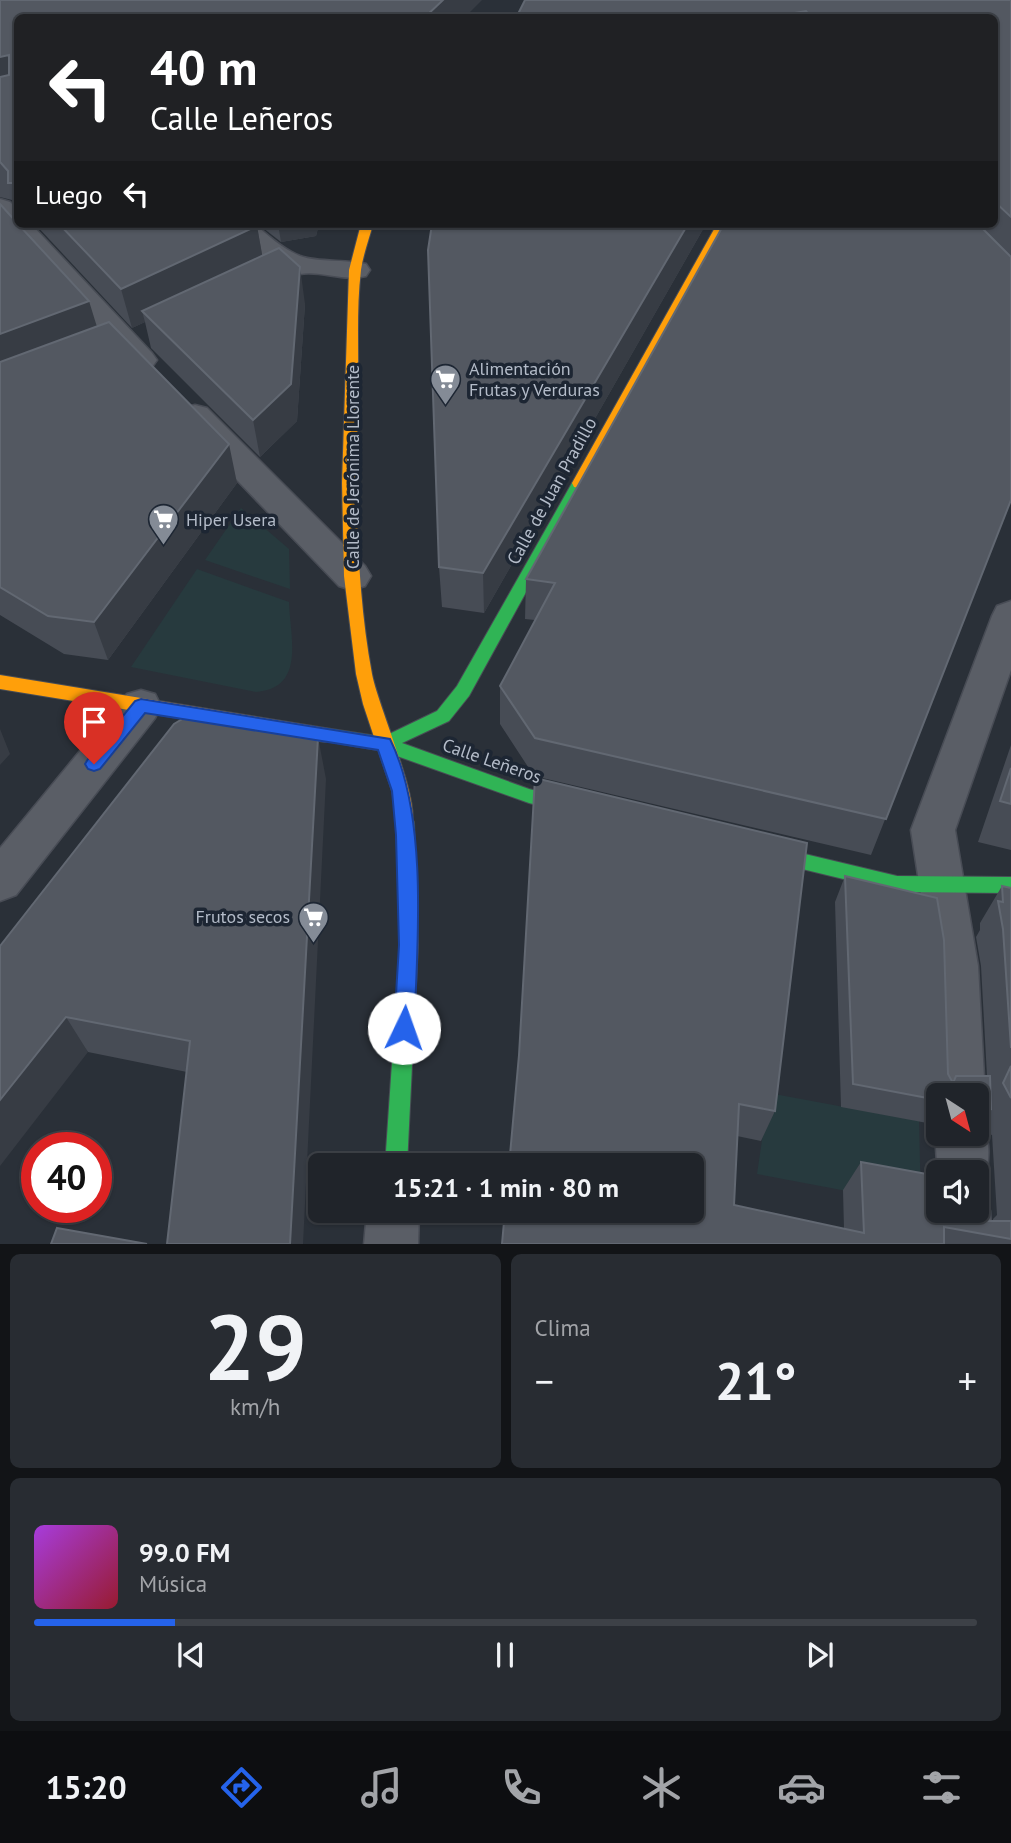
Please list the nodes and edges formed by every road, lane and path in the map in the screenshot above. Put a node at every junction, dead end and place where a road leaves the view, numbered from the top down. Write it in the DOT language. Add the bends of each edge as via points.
graph roads {
  1 [pos="0,208"];
  2 [pos="14,223"];
  3 [pos="19,228"];
  4 [pos="242,228"];
  5 [pos="366,228"];
  6 [pos="721,228"];
  7 [pos="295,265"];
  8 [pos="355,270"];
  9 [pos="221,302"];
  10 [pos="352,576"];
  11 [pos="1011,616"];
  12 [pos="0,668"];
  13 [pos="19,684"];
  14 [pos="141,706"];
  15 [pos="384,744"];
  16 [pos="595,812"];
  17 [pos="739,846"];
  18 [pos="0,881"];
  19 [pos="941,883"];
  20 [pos="1011,885"];
  21 [pos="959,1083"];
  22 [pos="397,1153"];
  23 [pos="392,1223"];
  24 [pos="964,1223"];
  25 [pos="391,1244"];
  26 [pos="965,1244"];
  1 -- 2 [label="street"];
  3 -- 10 [label="street"];
  4 -- 7 [label="street" via="263,247"];
  5 -- 8 [label="street, Calle de Jerónima Llorente"];
  6 -- 15 [label="street, Calle de Juan Pradillo" via="463,691 443,716"];
  7 -- 8 [label="street"];
  7 -- 9 [label="street"];
  8 -- 10 [label="street, Calle de Jerónima Llorente" via="349,483"];
  10 -- 15 [label="street, Calle de Jerónima Llorente" via="364,674"];
  11 -- 19 [label="street" via="933,830"];
  12 -- 13 [label="street"];
  13 -- 14 [label="street, Calle Leñeros"];
  14 -- 15 [label="street, Calle Leñeros"];
  14 -- 18 [label="street"];
  15 -- 16 [label="street, Calle Leñeros" via="529,796"];
  15 -- 22 [label="street, Calle de Jerónima Llorente" via="401,791 408,882"];
  17 -- 19 [label="street" via="897,884"];
  19 -- 20 [label="street"];
  19 -- 21 [label="street" via="954,966"];
  23 -- 25 [label="street"];
  24 -- 26 [label="street"];
}
